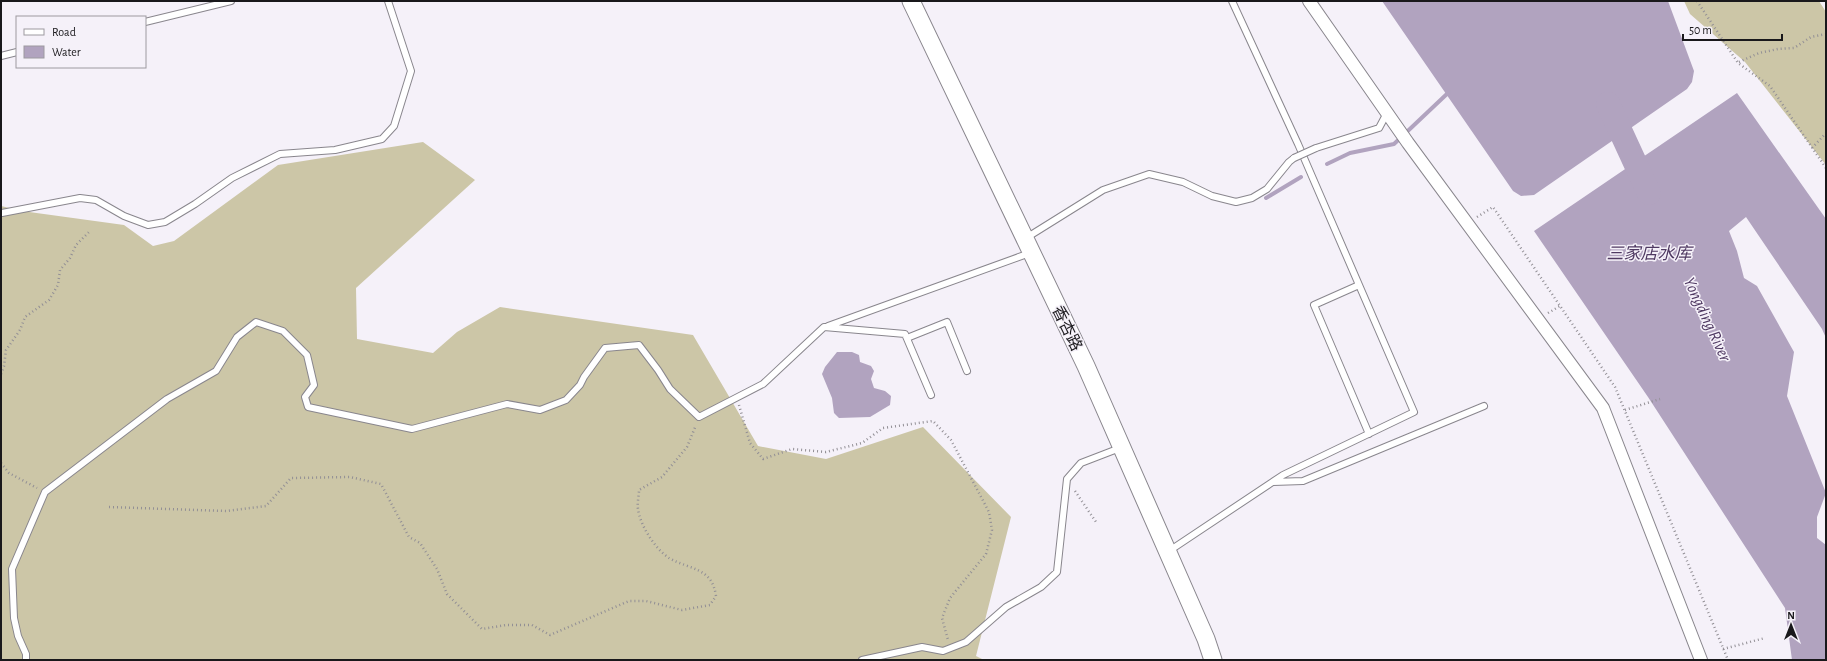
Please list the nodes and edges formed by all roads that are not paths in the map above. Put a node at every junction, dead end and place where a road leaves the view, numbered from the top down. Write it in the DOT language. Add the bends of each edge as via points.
graph roads {
  1 [pos="231,1"];
  2 [pos="388,1"];
  3 [pos="911,1"];
  4 [pos="1232,1"];
  5 [pos="1308,1"];
  6 [pos="146,22"];
  7 [pos="16,52"];
  8 [pos="1,56"];
  9 [pos="1387,113"];
  10 [pos="2,213"];
  11 [pos="1028,246"];
  12 [pos="1359,284"];
  13 [pos="824,327"];
  14 [pos="907,338"];
  15 [pos="966,372"];
  16 [pos="931,395"];
  17 [pos="1484,406"];
  18 [pos="1369,434"];
  19 [pos="1122,448"];
  20 [pos="1274,482"];
  21 [pos="1168,552"];
  22 [pos="26,660"];
  23 [pos="862,660"];
  24 [pos="1213,660"];
  25 [pos="1701,660"];
  1 -- 6 [label="lane"];
  2 -- 10 [label="lane" via="411,70 394,126 382,139 335,150 280,154 232,178 165,222 148,225 124,216 96,200 80,198"];
  3 -- 11 [label="street, 香杏路"];
  4 -- 12 [label="lane"];
  5 -- 9 [label="street"];
  7 -- 8 [label="lane"];
  9 -- 11 [label="lane, bridge" via="1379,128 1316,148 1294,158 1267,189 1252,198 1236,202 1212,196 1183,182 1148,174 1103,190"];
  9 -- 25 [label="street" via="1603,408"];
  11 -- 13 [label="lane"];
  11 -- 19 [label="street, 香杏路"];
  12 -- 18 [label="lane" via="1414,412"];
  12 -- 18 [label="lane" via="1314,305"];
  13 -- 14 [label="lane" via="905,334"];
  13 -- 22 [label="lane" via="763,384 699,417 670,389 639,345 605,348 580,385 566,400 540,410 507,404 412,429 308,407 305,397 314,385 307,355 283,331 256,322 237,337 216,371 167,399 45,492 12,569 14,618"];
  14 -- 15 [label="lane" via="947,322"];
  14 -- 16 [label="lane"];
  17 -- 20 [label="lane" via="1303,481"];
  18 -- 20 [label="lane" via="1283,475"];
  19 -- 21 [label="street, 香杏路"];
  19 -- 23 [label="lane" via="1081,463 1067,479 1057,572 1041,587 1006,607 966,642 943,651 922,647"];
  20 -- 21 [label="lane"];
  21 -- 24 [label="street, 香杏路"];
}
